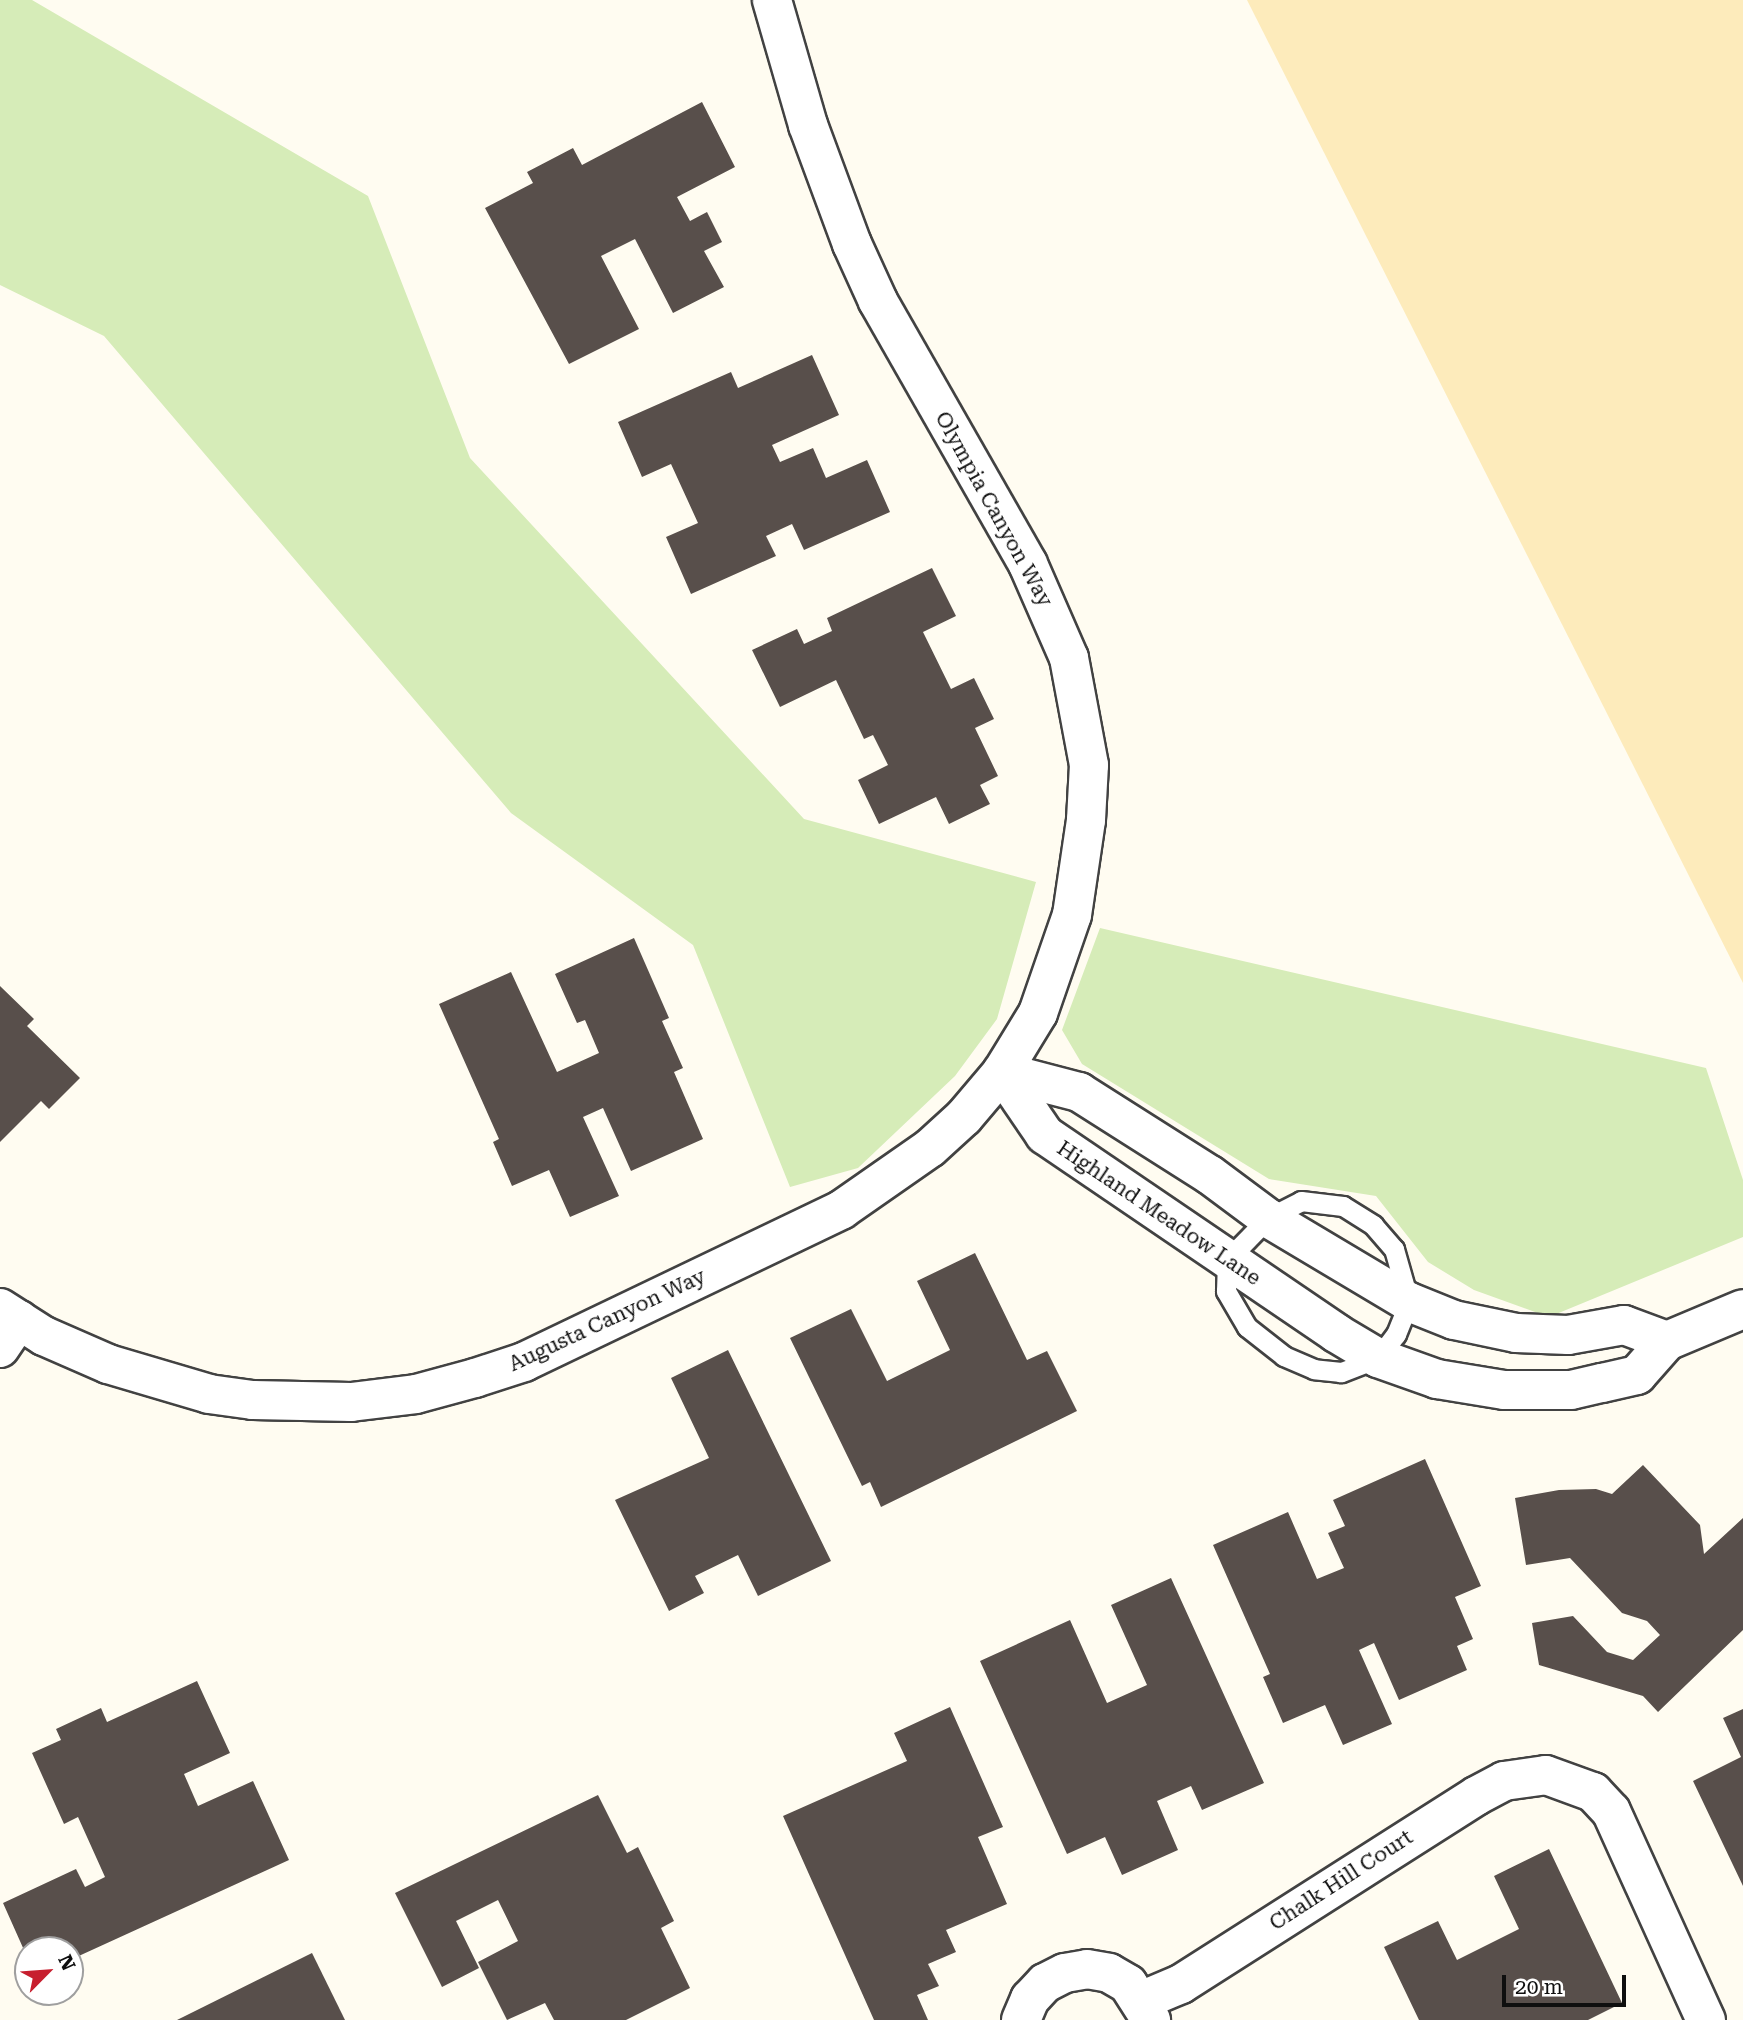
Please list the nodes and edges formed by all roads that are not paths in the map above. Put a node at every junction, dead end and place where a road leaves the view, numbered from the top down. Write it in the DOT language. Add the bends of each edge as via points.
graph roads {
  1 [pos="772,0"];
  2 [pos="1002,1072"];
  3 [pos="1268,1218"];
  4 [pos="1227,1259"];
  5 [pos="1409,1302"];
  6 [pos="1743,1309"];
  7 [pos="6,1325"];
  8 [pos="1667,1341"];
  9 [pos="1378,1358"];
  10 [pos="1147,2010"];
  11 [pos="1021,2020"];
  12 [pos="1706,2020"];
  1 -- 2 [label="street, Olympia Canyon Way" via="812,138 852,244 878,300 1028,564 1069,658 1077,695 1088,765 1072,915 1038,1013"];
  2 -- 3 [label="street" via="1079,1092 1210,1174"];
  2 -- 4 [label="street, Highland Meadow Lane" via="1045,1135"];
  2 -- 7 [label="street, Augusta Canyon Way" via="930,1148 841,1210 524,1362 416,1394 307,1403 209,1394 108,1364"];
  3 -- 4 [label="lane"];
  3 -- 5 [label="street"];
  3 -- 5 [label="lane" via="1301,1202 1343,1206 1373,1225 1394,1249"];
  4 -- 9 [label="street, Highland Meadow Lane"];
  5 -- 8 [label="street" via="1454,1321 1516,1333 1569,1335 1624,1325"];
  5 -- 9 [label="lane" via="1396,1334"];
  6 -- 8 [label="street, Highland Meadow Lane"];
  8 -- 9 [label="street, Highland Meadow Lane" via="1637,1376 1571,1390 1504,1390 1437,1379"];
  10 -- 11 [label="street, Chalk Hill Court" via="1128,1984 1109,1973 1087,1969 1045,1983 1030,1999"];
  10 -- 12 [label="street, Chalk Hill Court" via="1476,1796 1504,1782 1546,1775 1593,1792 1611,1811"];
}
